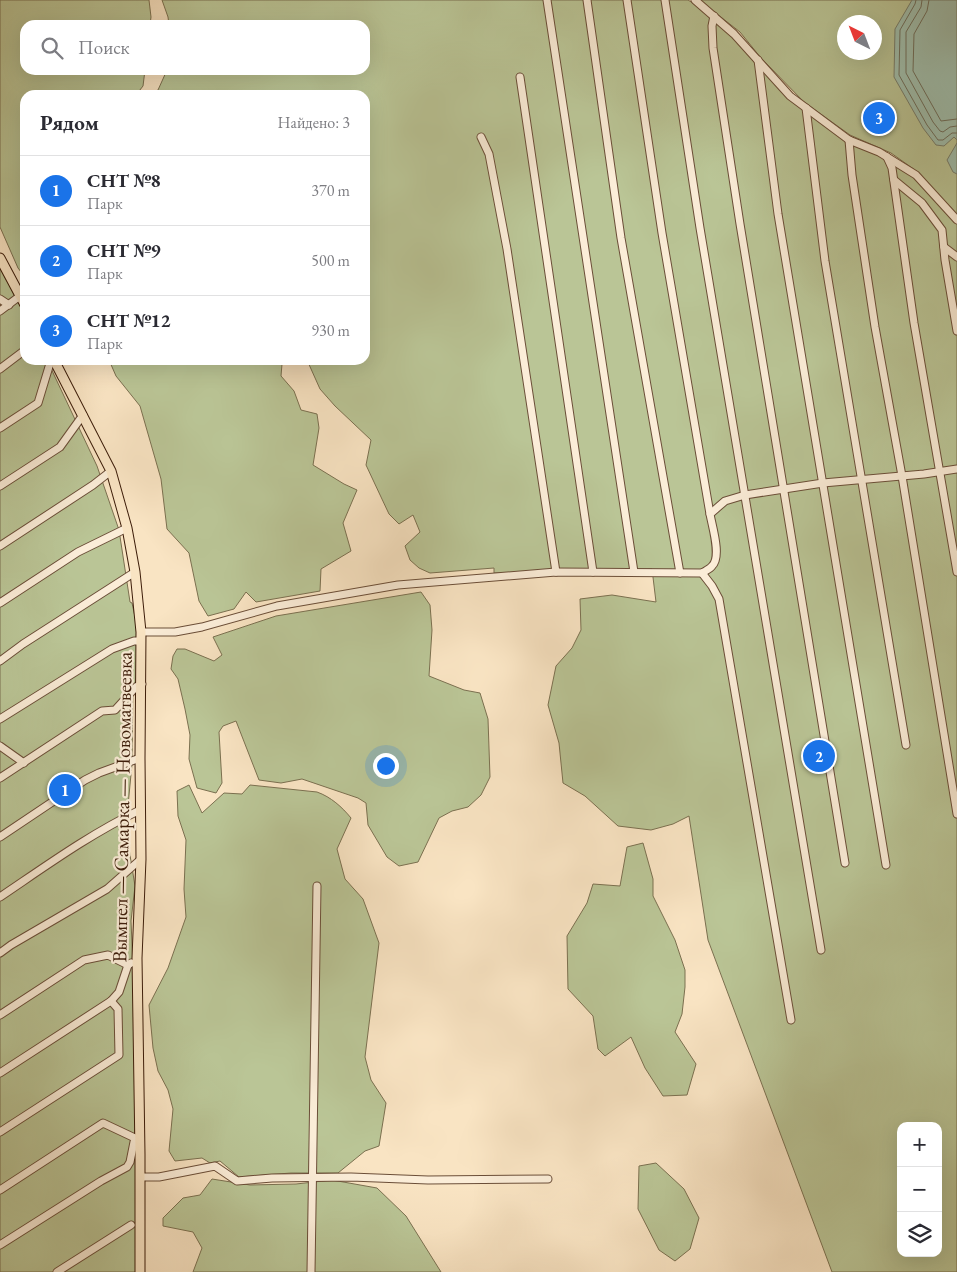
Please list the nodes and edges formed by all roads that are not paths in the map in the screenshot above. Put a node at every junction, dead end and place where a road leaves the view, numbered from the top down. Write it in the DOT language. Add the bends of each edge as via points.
graph roads {
  1 [pos="548,0"];
  2 [pos="587,0"];
  3 [pos="627,0"];
  4 [pos="666,0"];
  5 [pos="695,0"];
  6 [pos="714,16"];
  7 [pos="758,60"];
  8 [pos="520,77"];
  9 [pos="806,108"];
  10 [pos="481,136"];
  11 [pos="849,140"];
  12 [pos="887,157"];
  13 [pos="894,180"];
  14 [pos="957,220"];
  15 [pos="944,247"];
  16 [pos="957,257"];
  17 [pos="0,258"];
  18 [pos="20,296"];
  19 [pos="0,299"];
  20 [pos="9,305"];
  21 [pos="0,311"];
  22 [pos="957,331"];
  23 [pos="20,354"];
  24 [pos="50,365"];
  25 [pos="55,365"];
  26 [pos="0,369"];
  27 [pos="84,415"];
  28 [pos="0,428"];
  29 [pos="957,469"];
  30 [pos="111,471"];
  31 [pos="941,472"];
  32 [pos="902,476"];
  33 [pos="862,480"];
  34 [pos="823,484"];
  35 [pos="0,486"];
  36 [pos="784,489"];
  37 [pos="745,495"];
  38 [pos="710,514"];
  39 [pos="127,528"];
  40 [pos="0,546"];
  41 [pos="136,572"];
  42 [pos="556,572"];
  43 [pos="593,572"];
  44 [pos="634,572"];
  45 [pos="680,572"];
  46 [pos="957,572"];
  47 [pos="702,573"];
  48 [pos="0,603"];
  49 [pos="141,636"];
  50 [pos="0,661"];
  51 [pos="142,684"];
  52 [pos="0,719"];
  53 [pos="906,745"];
  54 [pos="0,746"];
  55 [pos="140,758"];
  56 [pos="24,763"];
  57 [pos="0,778"];
  58 [pos="140,810"];
  59 [pos="957,814"];
  60 [pos="0,837"];
  61 [pos="141,859"];
  62 [pos="845,863"];
  63 [pos="886,865"];
  64 [pos="317,886"];
  65 [pos="0,897"];
  66 [pos="821,950"];
  67 [pos="0,953"];
  68 [pos="137,958"];
  69 [pos="128,965"];
  70 [pos="111,1001"];
  71 [pos="0,1015"];
  72 [pos="791,1020"];
  73 [pos="0,1073"];
  74 [pos="0,1132"];
  75 [pos="139,1139"];
  76 [pos="140,1177"];
  77 [pos="312,1177"];
  78 [pos="548,1179"];
  79 [pos="0,1190"];
  80 [pos="131,1225"];
  81 [pos="0,1245"];
  82 [pos="57,1272"];
  83 [pos="140,1272"];
  84 [pos="311,1272"];
  1 -- 44 [label="street"];
  2 -- 45 [label="street" via="622,238"];
  3 -- 38 [label="street" via="662,233"];
  4 -- 37 [label="street"];
  5 -- 6 [label="street"];
  6 -- 7 [label="street"];
  6 -- 36 [label="street" via="715,58"];
  7 -- 9 [label="street" via="784,90"];
  7 -- 34 [label="street" via="778,214"];
  8 -- 43 [label="street"];
  9 -- 11 [label="street"];
  9 -- 33 [label="street" via="825,261"];
  10 -- 42 [label="street" via="489,154 507,249"];
  11 -- 12 [label="street"];
  11 -- 32 [label="street" via="875,327"];
  12 -- 13 [label="street"];
  12 -- 14 [label="street" via="919,178"];
  13 -- 15 [label="street" via="922,203 937,223 942,230"];
  13 -- 31 [label="street" via="914,323"];
  15 -- 16 [label="street"];
  15 -- 22 [label="street"];
  17 -- 18 [label="main road"];
  18 -- 20 [label="street"];
  19 -- 20 [label="street"];
  20 -- 21 [label="street"];
  23 -- 26 [label="street"];
  24 -- 28 [label="street" via="38,403"];
  25 -- 27 [label="main road, Вымпел — Самарка — Новоматвеевка"];
  27 -- 30 [label="main road, Вымпел — Самарка — Новоматвеевка"];
  27 -- 35 [label="street" via="60,447"];
  29 -- 31 [label="street"];
  30 -- 39 [label="main road, Вымпел — Самарка — Новоматвеевка"];
  30 -- 40 [label="street"];
  31 -- 32 [label="street"];
  31 -- 46 [label="street"];
  32 -- 33 [label="street"];
  32 -- 59 [label="street"];
  33 -- 34 [label="street"];
  33 -- 53 [label="street"];
  34 -- 36 [label="street"];
  34 -- 63 [label="street"];
  36 -- 37 [label="street"];
  36 -- 62 [label="street"];
  37 -- 38 [label="street" via="725,501"];
  37 -- 66 [label="street"];
  38 -- 47 [label="street" via="716,562"];
  39 -- 41 [label="main road, Вымпел — Самарка — Новоматвеевка"];
  39 -- 48 [label="street" via="78,552"];
  41 -- 49 [label="main road, Вымпел — Самарка — Новоматвеевка"];
  41 -- 50 [label="street"];
  42 -- 43 [label="street"];
  42 -- 49 [label="street" via="398,585 277,606 202,627"];
  43 -- 44 [label="street"];
  44 -- 45 [label="street"];
  45 -- 47 [label="street"];
  47 -- 72 [label="street" via="719,599"];
  49 -- 51 [label="main road, Вымпел — Самарка — Новоматвеевка"];
  49 -- 52 [label="street" via="112,649"];
  51 -- 55 [label="main road, Вымпел — Самарка — Новоматвеевка"];
  51 -- 56 [label="street" via="115,710 102,711"];
  54 -- 56 [label="street"];
  55 -- 58 [label="main road, Вымпел — Самарка — Новоматвеевка"];
  55 -- 60 [label="street" via="86,780"];
  56 -- 57 [label="street"];
  58 -- 61 [label="main road, Вымпел — Самарка — Новоматвеевка"];
  58 -- 65 [label="street" via="110,824"];
  61 -- 67 [label="street" via="107,889"];
  61 -- 68 [label="main road, Вымпел — Самарка — Новоматвеевка"];
  64 -- 77 [label="street"];
  68 -- 69 [label="street"];
  68 -- 75 [label="main road, Вымпел — Самарка — Новоматвеевка"];
  69 -- 70 [label="street" via="119,992"];
  69 -- 71 [label="street" via="108,954 84,960"];
  70 -- 73 [label="street"];
  70 -- 74 [label="street" via="118,1009 119,1055"];
  75 -- 76 [label="main road, Вымпел — Самарка — Новоматвеевка"];
  75 -- 79 [label="street" via="103,1123"];
  75 -- 81 [label="street" via="134,1142 127,1167"];
  76 -- 77 [label="street" via="159,1177 216,1166 237,1181"];
  76 -- 83 [label="main road, Вымпел — Самарка — Новоматвеевка"];
  77 -- 78 [label="street"];
  77 -- 84 [label="street"];
  80 -- 82 [label="street"];
}
